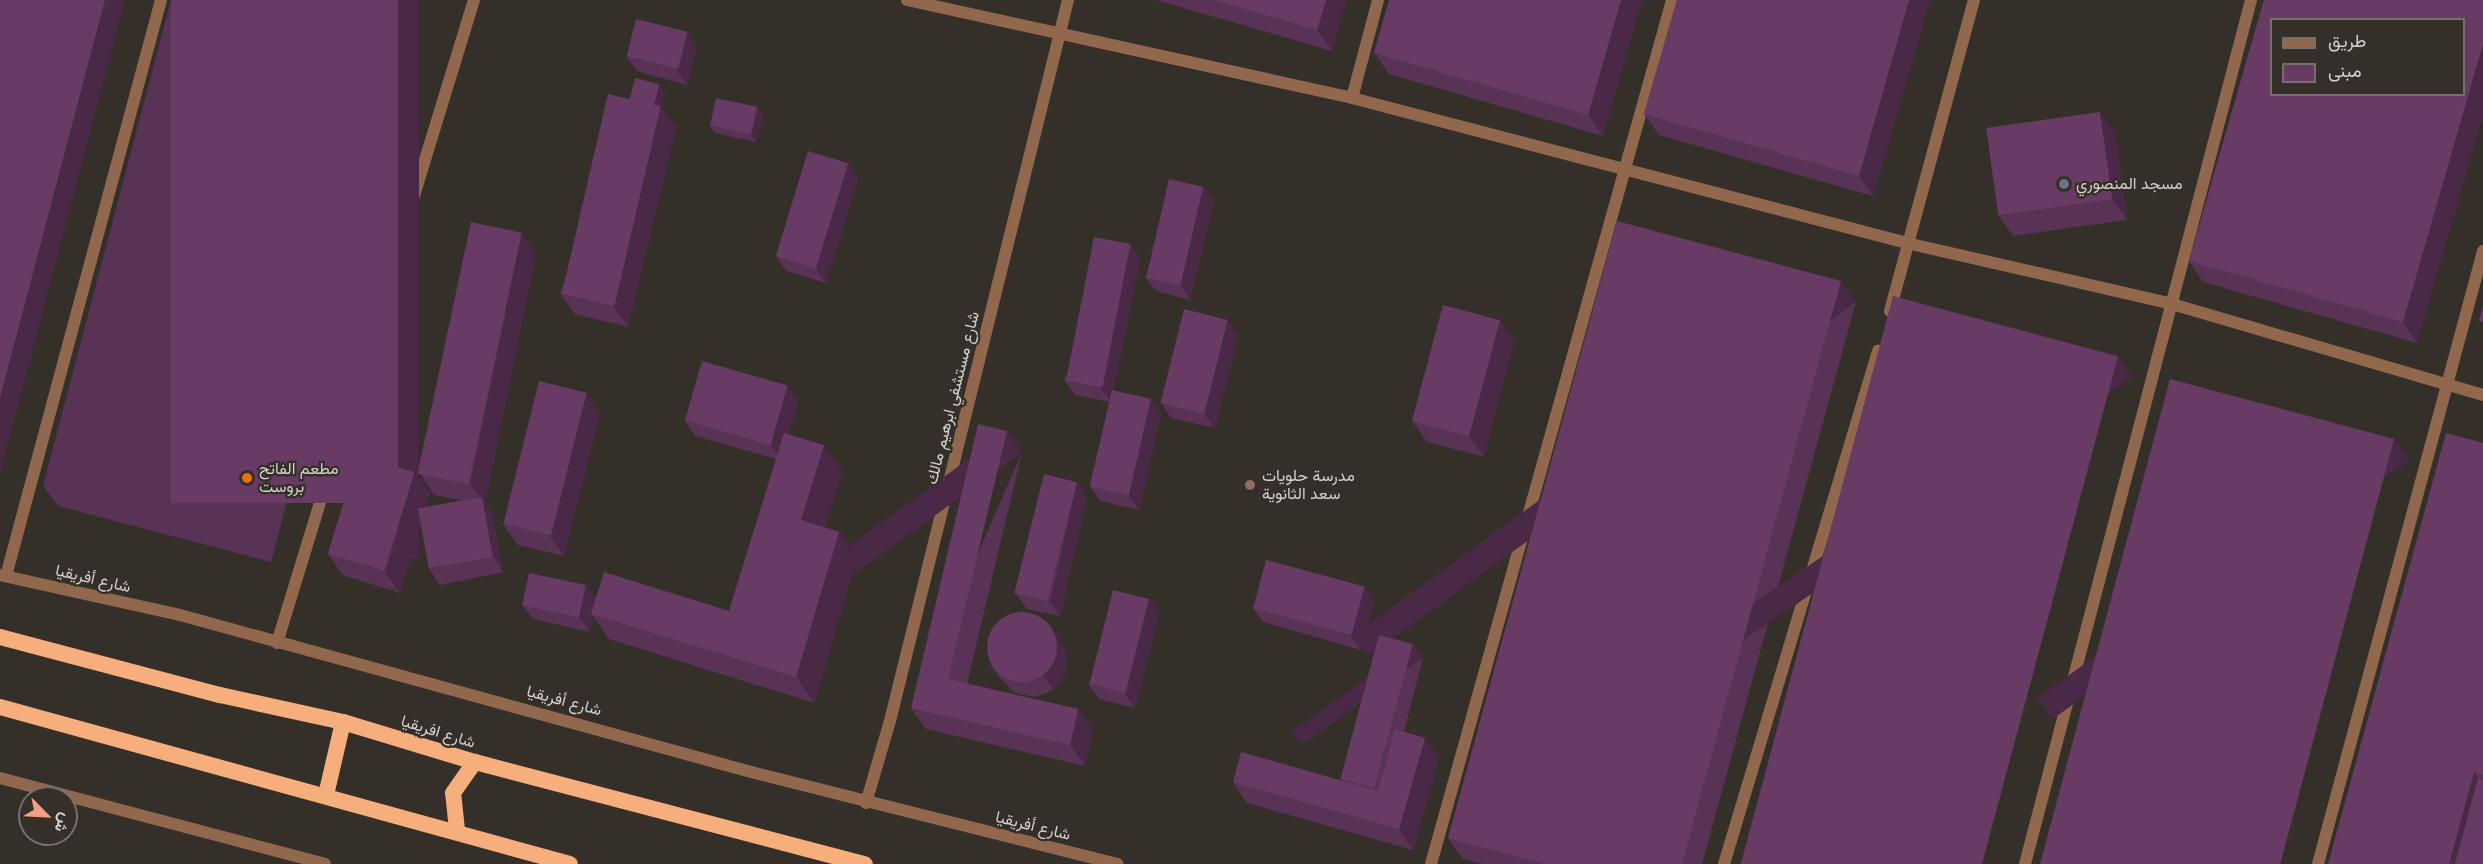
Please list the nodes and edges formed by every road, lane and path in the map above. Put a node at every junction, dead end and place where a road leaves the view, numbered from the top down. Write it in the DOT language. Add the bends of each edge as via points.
graph roads {
  1 [pos="161,0"];
  2 [pos="474,0"];
  3 [pos="907,0"];
  4 [pos="1068,0"];
  5 [pos="1378,0"];
  6 [pos="1672,0"];
  7 [pos="1974,0"];
  8 [pos="2251,0"];
  9 [pos="1060,36"];
  10 [pos="1352,98"];
  11 [pos="1624,171"];
  12 [pos="1911,244"];
  13 [pos="2483,251"];
  14 [pos="2172,304"];
  15 [pos="2449,385"];
  16 [pos="2483,395"];
  17 [pos="3,575"];
  18 [pos="0,637"];
  19 [pos="277,643"];
  20 [pos="0,707"];
  21 [pos="344,722"];
  22 [pos="475,762"];
  23 [pos="0,778"];
  24 [pos="326,795"];
  25 [pos="866,803"];
  26 [pos="457,830"];
  27 [pos="325,864"];
  28 [pos="570,864"];
  29 [pos="865,864"];
  30 [pos="1118,864"];
  31 [pos="1431,864"];
  32 [pos="1724,864"];
  33 [pos="2025,864"];
  34 [pos="2318,864"];
  1 -- 17 [label="street"];
  2 -- 19 [label="street"];
  3 -- 9 [label="street"];
  4 -- 9 [label="street, شارع مستشفي ابرهيم مالك"];
  5 -- 10 [label="street"];
  6 -- 11 [label="street"];
  7 -- 12 [label="street"];
  8 -- 14 [label="street"];
  9 -- 10 [label="street"];
  9 -- 25 [label="street, شارع مستشفي ابرهيم مالك" via="890,721"];
  10 -- 11 [label="street"];
  11 -- 12 [label="street"];
  11 -- 31 [label="street"];
  12 -- 14 [label="street"];
  12 -- 32 [label="street"];
  13 -- 15 [label="street"];
  14 -- 15 [label="street"];
  14 -- 33 [label="street"];
  15 -- 16 [label="street"];
  15 -- 34 [label="street"];
  17 -- 19 [label="street, شارع أفريقيا" via="180,615"];
  18 -- 21 [label="highway, شارع افريقيا" via="220,695"];
  19 -- 25 [label="street, شارع أفريقيا"];
  20 -- 24 [label="highway"];
  21 -- 22 [label="highway, شارع افريقيا"];
  21 -- 24 [label="highway"];
  22 -- 26 [label="highway" via="453,793"];
  22 -- 29 [label="highway, شارع افريقيا"];
  23 -- 27 [label="street"];
  24 -- 26 [label="highway"];
  25 -- 30 [label="street, شارع أفريقيا"];
  26 -- 28 [label="highway"];
}
